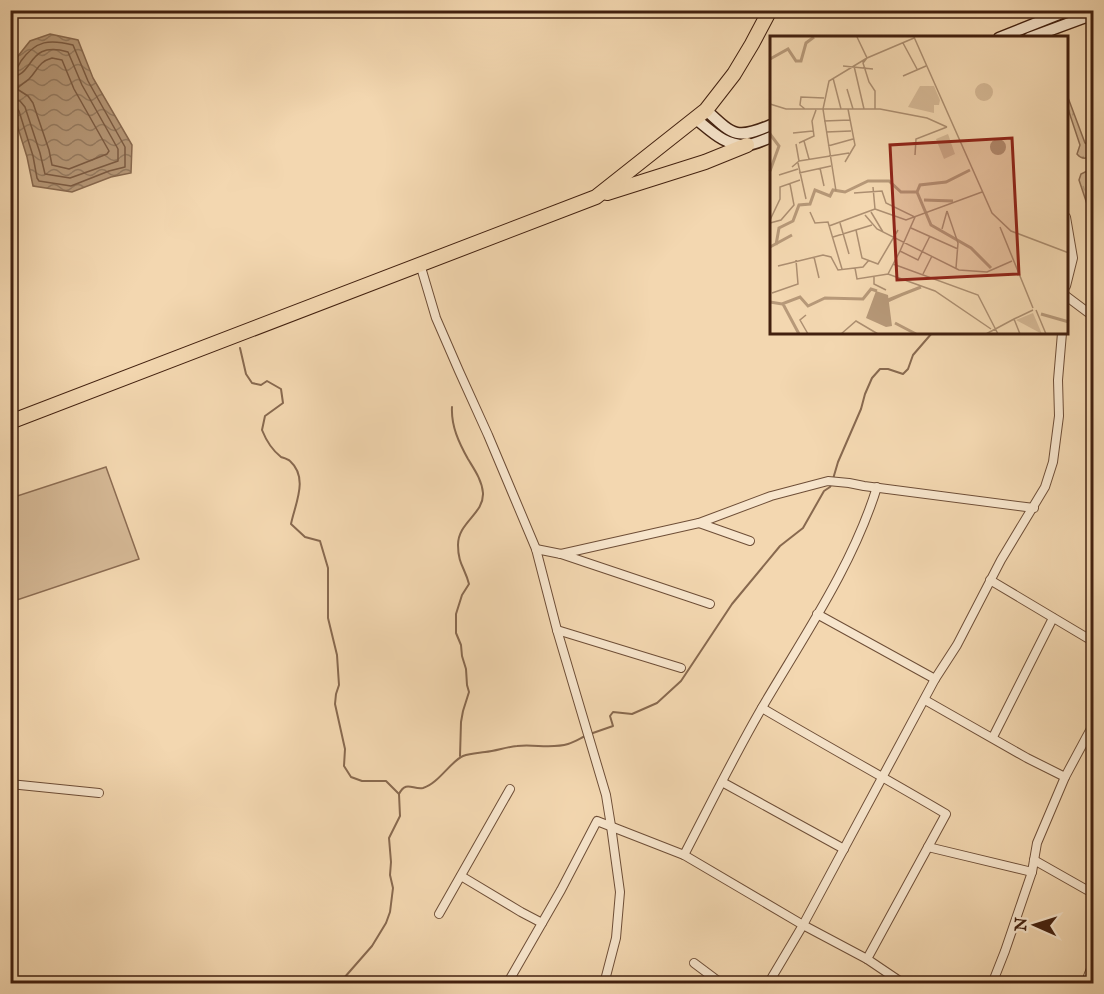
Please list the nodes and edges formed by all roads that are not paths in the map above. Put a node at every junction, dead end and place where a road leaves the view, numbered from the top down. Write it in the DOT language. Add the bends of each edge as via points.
graph roads {
  1 [pos="770,10"];
  2 [pos="1069,10"];
  3 [pos="1094,14"];
  4 [pos="1004,36"];
  5 [pos="1034,36"];
  6 [pos="701,114"];
  7 [pos="770,125"];
  8 [pos="770,137"];
  9 [pos="747,145"];
  10 [pos="596,197"];
  11 [pos="1068,229"];
  12 [pos="420,264"];
  13 [pos="1068,278"];
  14 [pos="1068,298"];
  15 [pos="1094,318"];
  16 [pos="1062,334"];
  17 [pos="10,422"];
  18 [pos="877,487"];
  19 [pos="1034,508"];
  20 [pos="699,523"];
  21 [pos="750,541"];
  22 [pos="536,549"];
  23 [pos="561,554"];
  24 [pos="990,580"];
  25 [pos="710,604"];
  26 [pos="817,614"];
  27 [pos="1053,618"];
  28 [pos="557,630"];
  29 [pos="1094,642"];
  30 [pos="681,668"];
  31 [pos="935,679"];
  32 [pos="925,700"];
  33 [pos="762,708"];
  34 [pos="1094,723"];
  35 [pos="993,737"];
  36 [pos="883,776"];
  37 [pos="1065,777"];
  38 [pos="722,782"];
  39 [pos="10,784"];
  40 [pos="510,789"];
  41 [pos="99,793"];
  42 [pos="611,826"];
  43 [pos="928,847"];
  44 [pos="844,849"];
  45 [pos="684,855"];
  46 [pos="1034,860"];
  47 [pos="1032,872"];
  48 [pos="461,876"];
  49 [pos="1094,894"];
  50 [pos="439,914"];
  51 [pos="542,923"];
  52 [pos="803,925"];
  53 [pos="867,959"];
  54 [pos="1094,961"];
  55 [pos="694,963"];
  56 [pos="507,984"];
  57 [pos="604,984"];
  58 [pos="722,984"];
  59 [pos="768,984"];
  60 [pos="904,984"];
  61 [pos="992,984"];
  62 [pos="1085,984"];
  1 -- 6 [label="highway" via="734,74"];
  2 -- 4 [label="main road"];
  3 -- 5 [label="main road"];
  6 -- 7 [label="main road" via="735,133 752,133"];
  6 -- 9 [label="main road" via="718,138"];
  6 -- 10 [label="highway"];
  8 -- 9 [label="main road"];
  9 -- 10 [label="highway"];
  10 -- 12 [label="highway"];
  11 -- 13 [label="street" via="1073,258"];
  12 -- 17 [label="highway"];
  12 -- 22 [label="street" via="436,318"];
  14 -- 15 [label="street"];
  16 -- 19 [label="street" via="1053,462"];
  18 -- 19 [label="street"];
  18 -- 20 [label="street" via="832,482 771,496"];
  18 -- 26 [label="street" via="857,542"];
  19 -- 24 [label="street"];
  20 -- 21 [label="street"];
  20 -- 23 [label="street"];
  22 -- 23 [label="street"];
  22 -- 28 [label="street"];
  23 -- 25 [label="street"];
  24 -- 27 [label="street"];
  24 -- 31 [label="street"];
  26 -- 31 [label="street"];
  26 -- 33 [label="street"];
  27 -- 29 [label="street"];
  27 -- 35 [label="street"];
  28 -- 30 [label="street"];
  28 -- 42 [label="street" via="606,795"];
  31 -- 32 [label="street"];
  32 -- 35 [label="street"];
  32 -- 36 [label="street"];
  33 -- 36 [label="street"];
  33 -- 38 [label="street"];
  34 -- 37 [label="street"];
  35 -- 37 [label="street"];
  36 -- 43 [label="street" via="946,814"];
  36 -- 44 [label="street"];
  37 -- 46 [label="street" via="1037,843"];
  38 -- 44 [label="street"];
  38 -- 45 [label="street"];
  39 -- 41 [label="street"];
  40 -- 48 [label="street"];
  42 -- 45 [label="street"];
  42 -- 51 [label="street" via="597,821"];
  42 -- 57 [label="street" via="620,892 616,938"];
  43 -- 47 [label="street"];
  43 -- 53 [label="street"];
  44 -- 52 [label="street"];
  45 -- 52 [label="street"];
  46 -- 47 [label="street"];
  46 -- 49 [label="street"];
  47 -- 61 [label="street"];
  48 -- 50 [label="street"];
  48 -- 51 [label="street"];
  51 -- 56 [label="street"];
  52 -- 53 [label="street"];
  52 -- 59 [label="street"];
  53 -- 60 [label="street"];
  54 -- 62 [label="street"];
  55 -- 58 [label="street"];
}
